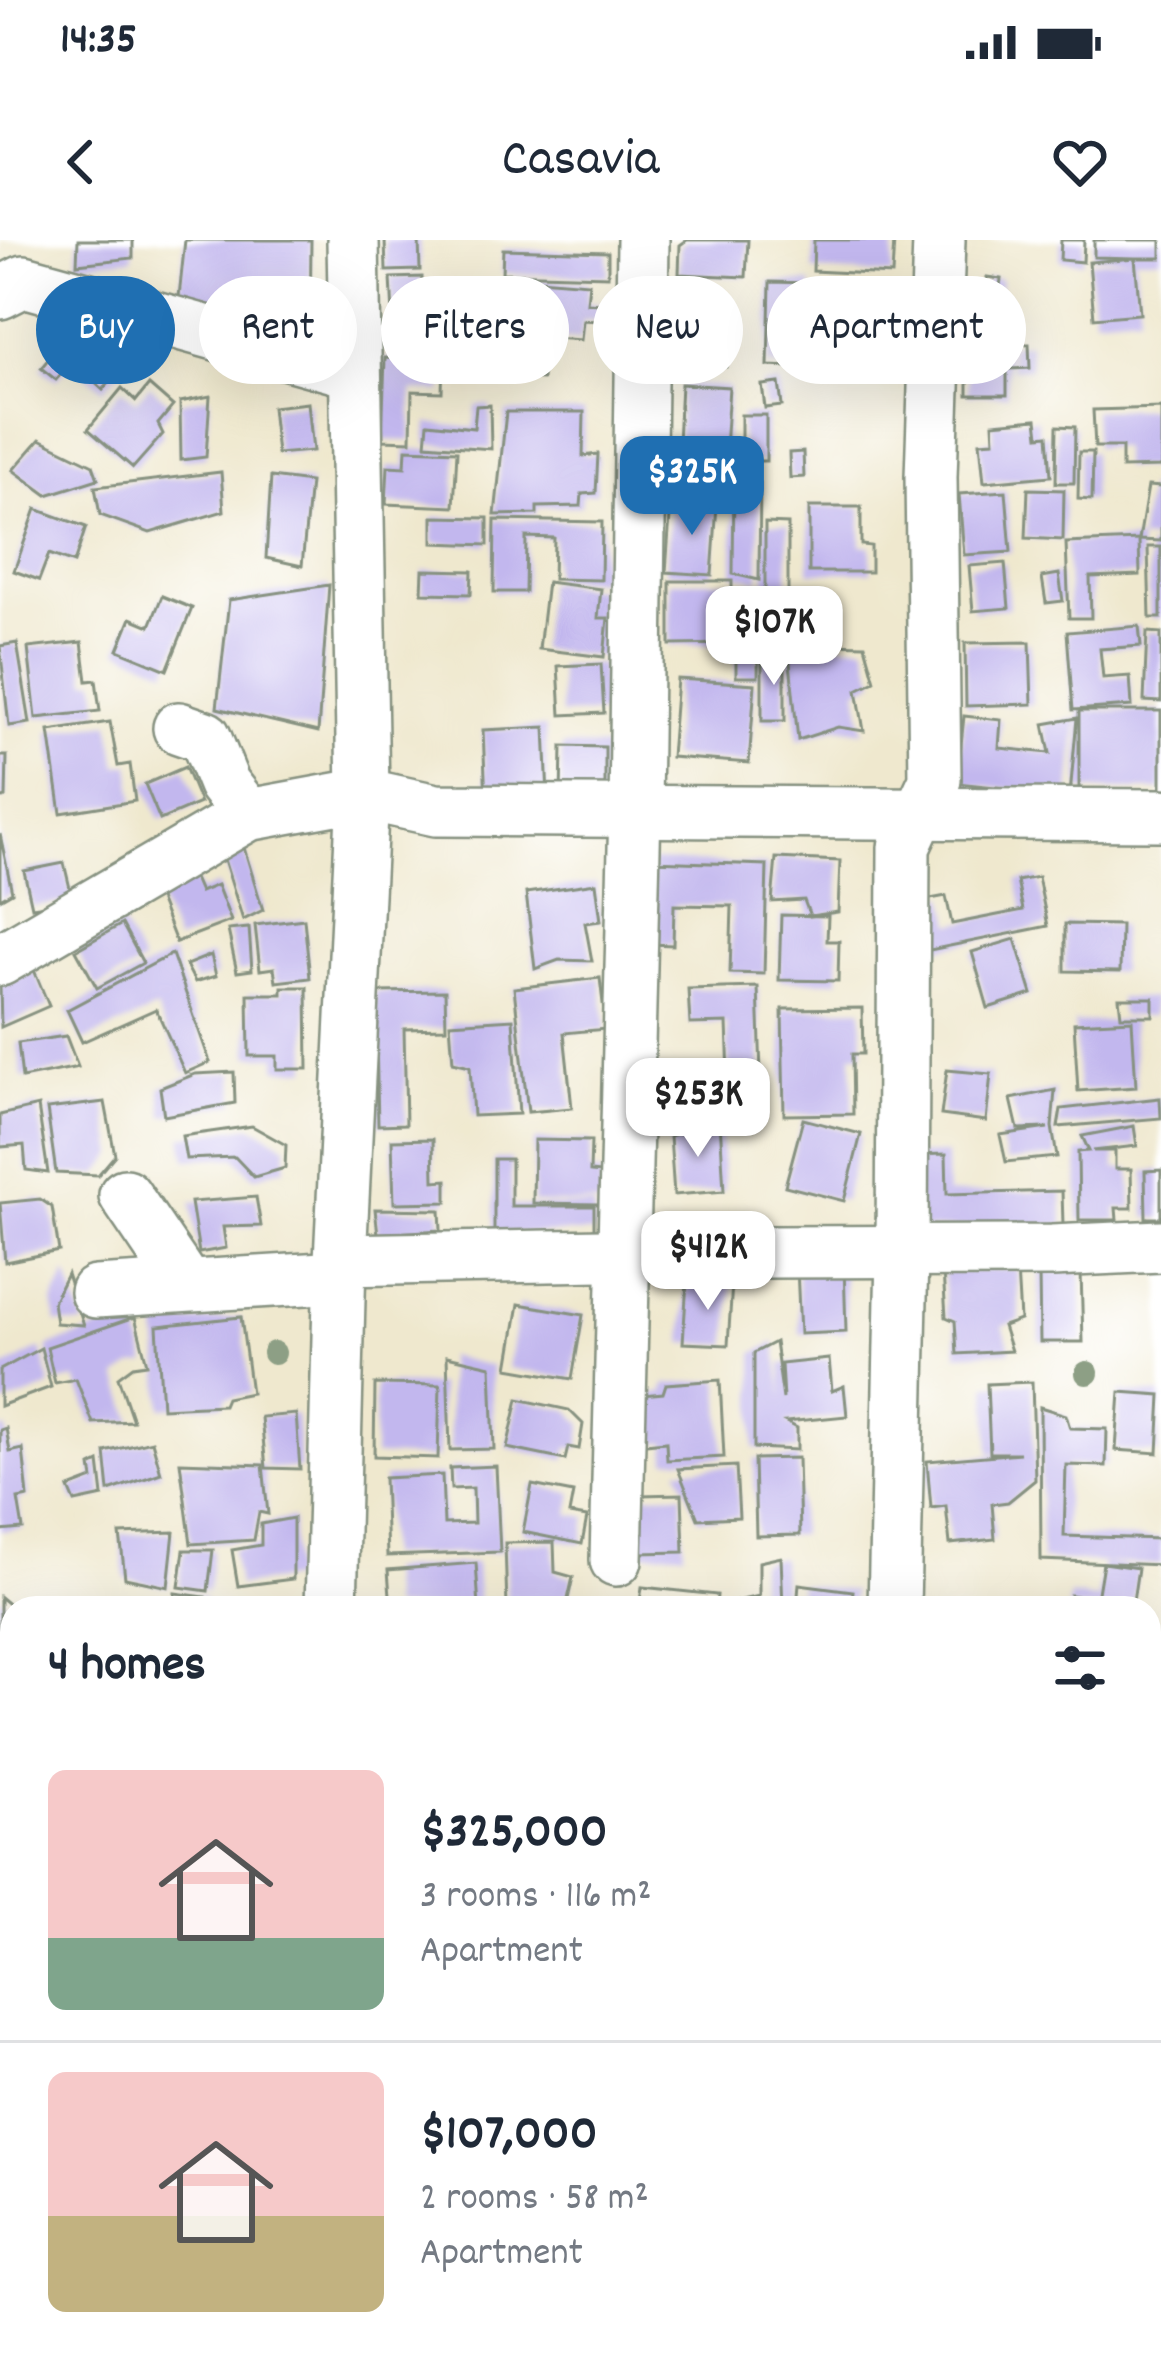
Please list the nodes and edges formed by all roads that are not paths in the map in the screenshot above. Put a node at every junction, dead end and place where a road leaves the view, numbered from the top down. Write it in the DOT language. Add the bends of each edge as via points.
graph roads {
  1 [pos="352,240"];
  2 [pos="644,240"];
  3 [pos="939,240"];
  4 [pos="352,276"];
  5 [pos="8,281"];
  6 [pos="199,331"];
  7 [pos="353,384"];
  8 [pos="179,728"];
  9 [pos="363,794"];
  10 [pos="635,809"];
  11 [pos="921,812"];
  12 [pos="248,815"];
  13 [pos="1161,815"];
  14 [pos="0,960"];
  15 [pos="124,1195"];
  16 [pos="1161,1246"];
  17 [pos="902,1254"];
  18 [pos="626,1255"];
  19 [pos="339,1269"];
  20 [pos="186,1285"];
  21 [pos="96,1292"];
  22 [pos="616,1560"];
  23 [pos="331,1596"];
  24 [pos="894,1596"];
  1 -- 4 [label="street"];
  2 -- 10 [label="street"];
  3 -- 11 [label="street" via="931,477 935,779"];
  5 -- 6 [label="street"];
  7 -- 9 [label="street"];
  8 -- 12 [label="street" via="206,737 224,784"];
  9 -- 10 [label="street" via="436,810"];
  9 -- 12 [label="street"];
  9 -- 19 [label="street"];
  10 -- 11 [label="street"];
  10 -- 18 [label="street"];
  11 -- 13 [label="street"];
  11 -- 17 [label="street" via="904,847"];
  12 -- 14 [label="street"];
  15 -- 20 [label="street"];
  16 -- 17 [label="street"];
  17 -- 18 [label="street"];
  17 -- 24 [label="street"];
  18 -- 19 [label="street"];
  18 -- 22 [label="street"];
  19 -- 20 [label="street"];
  19 -- 23 [label="street"];
  20 -- 21 [label="street"];
}
